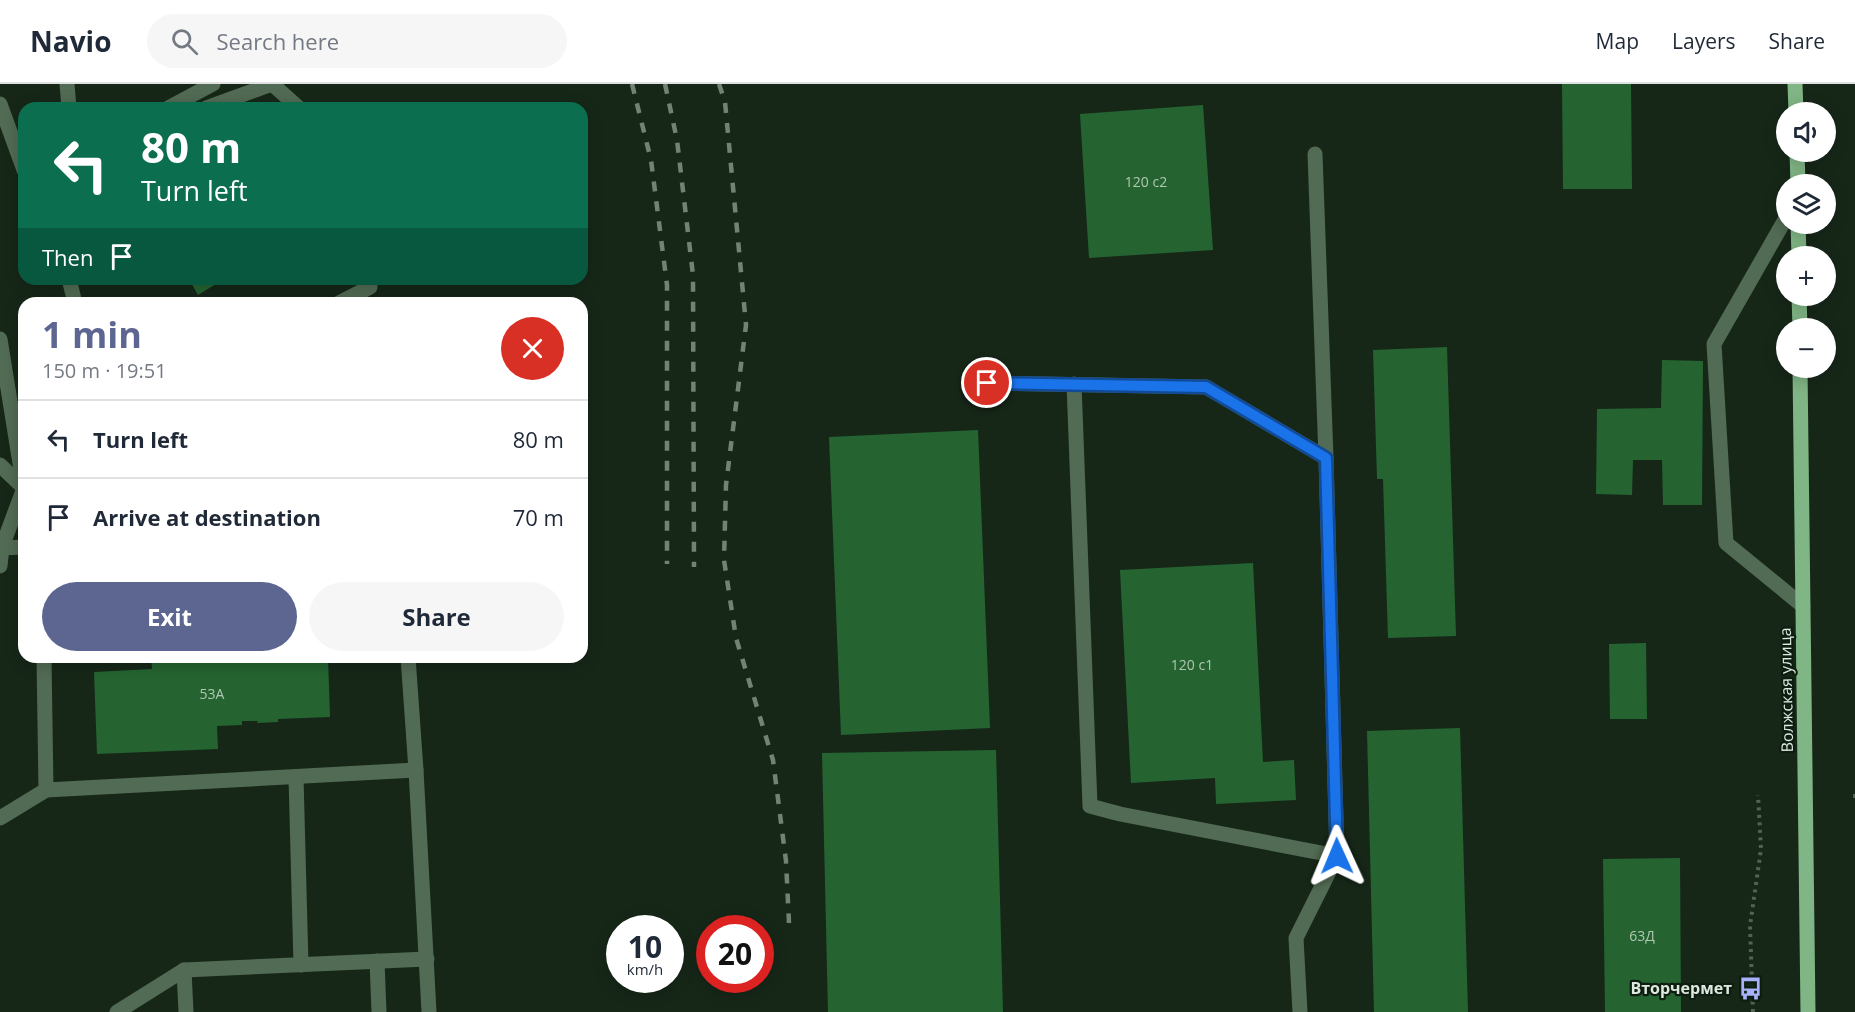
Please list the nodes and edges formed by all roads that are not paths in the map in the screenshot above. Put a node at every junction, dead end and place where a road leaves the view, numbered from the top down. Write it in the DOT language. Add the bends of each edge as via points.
graph roads {
  1 [pos="67,84"];
  2 [pos="213,84"];
  3 [pos="1795,84"];
  4 [pos="68,102"];
  5 [pos="179,102"];
  6 [pos="222,102"];
  7 [pos="292,102"];
  8 [pos="1796,102"];
  9 [pos="0,104"];
  10 [pos="18,152"];
  11 [pos="1315,154"];
  12 [pos="1777,234"];
  13 [pos="369,285"];
  14 [pos="350,297"];
  15 [pos="0,339"];
  16 [pos="1800,378"];
  17 [pos="987,383"];
  18 [pos="1074,384"];
  19 [pos="18,451"];
  20 [pos="1326,458"];
  21 [pos="0,465"];
  22 [pos="18,482"];
  23 [pos="18,504"];
  24 [pos="18,547"];
  25 [pos="1,548"];
  26 [pos="0,566"];
  27 [pos="1803,606"];
  28 [pos="44,663"];
  29 [pos="408,663"];
  30 [pos="416,770"];
  31 [pos="296,777"];
  32 [pos="46,790"];
  33 [pos="0,818"];
  34 [pos="1337,856"];
  35 [pos="427,959"];
  36 [pos="377,961"];
  37 [pos="302,965"];
  38 [pos="184,970"];
  39 [pos="117,1012"];
  40 [pos="186,1012"];
  41 [pos="379,1012"];
  42 [pos="429,1012"];
  43 [pos="1300,1012"];
  44 [pos="1808,1012"];
  1 -- 4 [label="lane"];
  2 -- 5 [label="lane"];
  3 -- 8 [label="main road"];
  6 -- 7 [label="lane" via="272,84"];
  9 -- 10 [label="lane"];
  11 -- 20 [label="lane"];
  12 -- 27 [label="lane" via="1714,344 1726,543"];
  13 -- 14 [label="lane"];
  15 -- 19 [label="lane"];
  16 -- 27 [label="main road, Волжская улица"];
  17 -- 18 [label="lane"];
  18 -- 20 [label="lane" via="1206,387"];
  18 -- 34 [label="lane" via="1090,806"];
  20 -- 34 [label="lane"];
  21 -- 22 [label="lane"];
  23 -- 25 [label="lane"];
  24 -- 25 [label="lane"];
  25 -- 26 [label="lane"];
  27 -- 44 [label="main road, Волжская улица"];
  28 -- 32 [label="lane"];
  29 -- 30 [label="lane"];
  30 -- 31 [label="lane"];
  30 -- 35 [label="lane"];
  31 -- 32 [label="lane"];
  31 -- 37 [label="lane"];
  32 -- 33 [label="lane"];
  34 -- 43 [label="lane" via="1296,938"];
  35 -- 36 [label="lane"];
  35 -- 42 [label="lane"];
  36 -- 37 [label="lane"];
  36 -- 41 [label="lane"];
  37 -- 38 [label="lane"];
  38 -- 39 [label="lane"];
  38 -- 40 [label="lane"];
}
